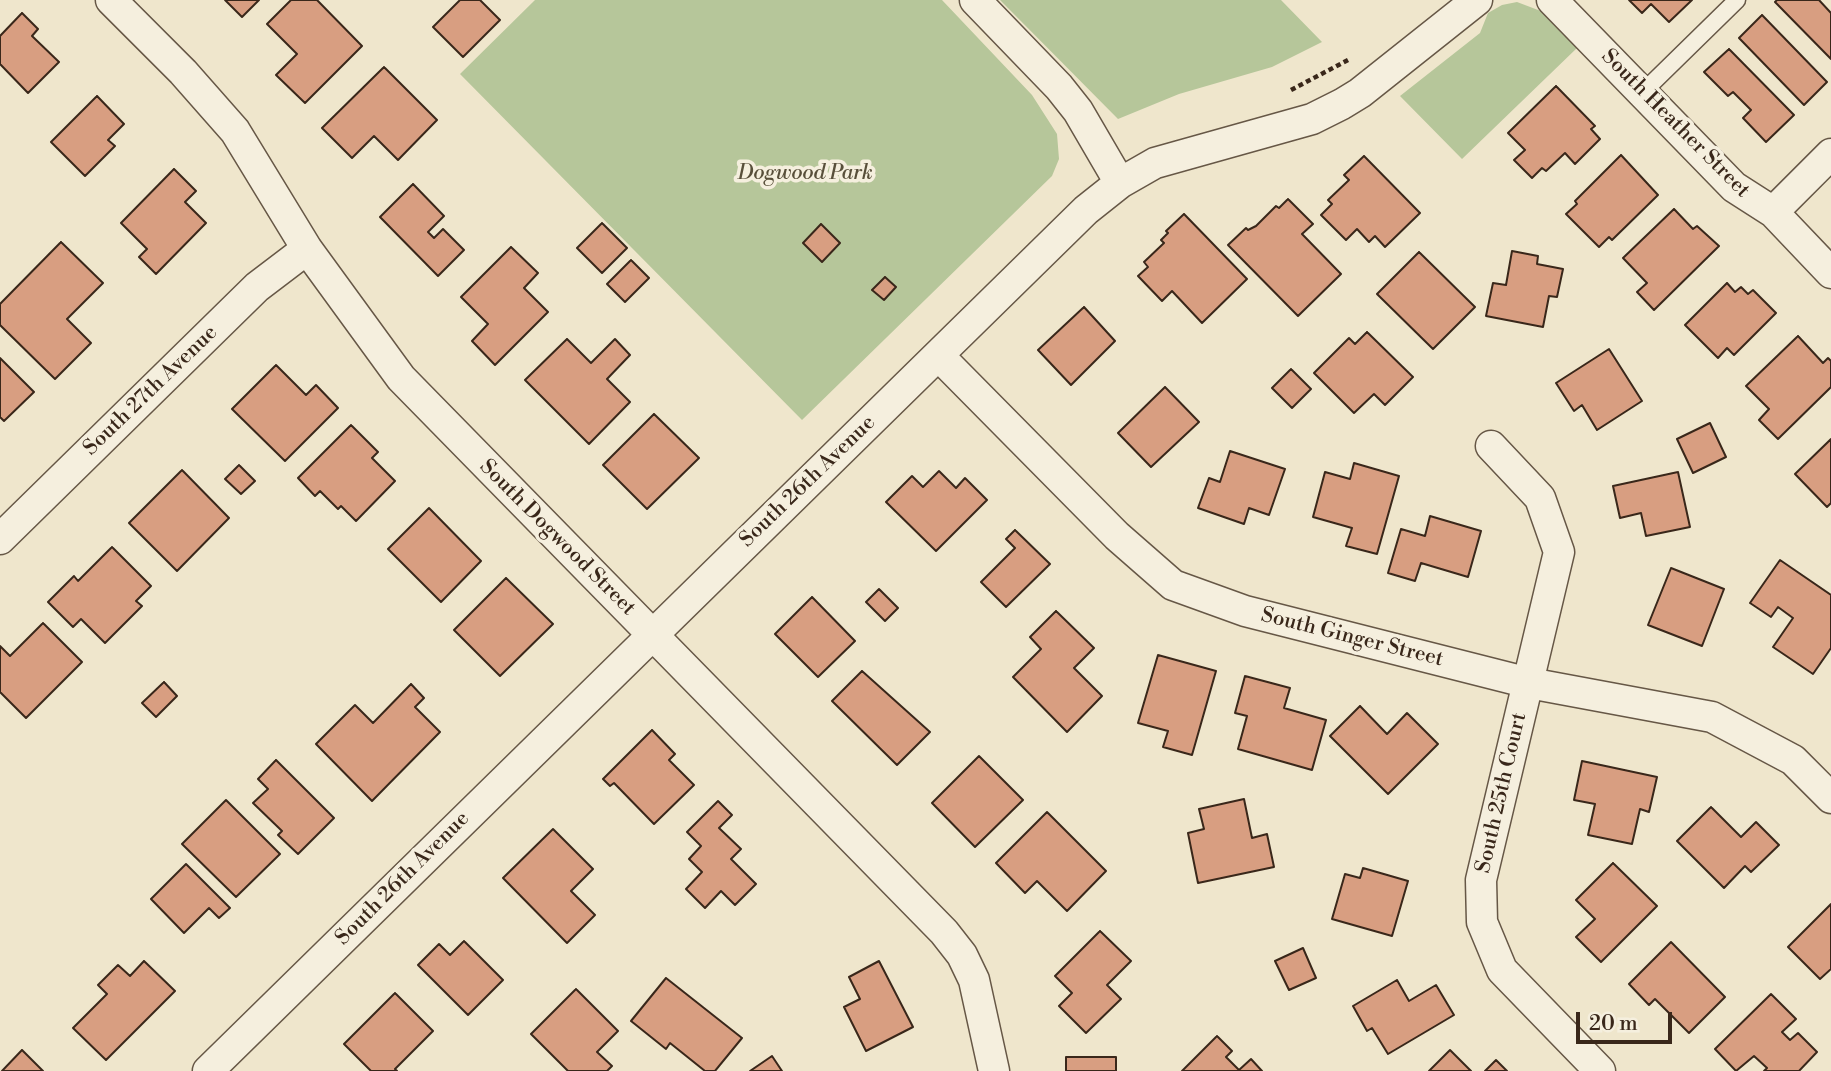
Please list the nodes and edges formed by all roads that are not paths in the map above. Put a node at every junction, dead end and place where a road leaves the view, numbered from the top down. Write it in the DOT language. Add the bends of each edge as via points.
graph roads {
  1 [pos="111,0"];
  2 [pos="975,0"];
  3 [pos="1477,0"];
  4 [pos="1552,0"];
  5 [pos="1737,0"];
  6 [pos="1642,93"];
  7 [pos="1831,154"];
  8 [pos="1120,183"];
  9 [pos="1773,212"];
  10 [pos="307,249"];
  11 [pos="1831,273"];
  12 [pos="939,356"];
  13 [pos="1491,446"];
  14 [pos="0,539"];
  15 [pos="652,633"];
  16 [pos="1529,683"];
  17 [pos="1831,798"];
  18 [pos="208,1071"];
  19 [pos="994,1071"];
  20 [pos="1600,1071"];
  1 -- 10 [label="street, South Dogwood Street" via="235,131"];
  2 -- 8 [label="street" via="1059,87"];
  3 -- 8 [label="street, South 26th Avenue" via="1342,104 1312,119 1177,155"];
  4 -- 6 [label="street, South Heather Street"];
  5 -- 6 [label="lane"];
  6 -- 9 [label="street, South Heather Street" via="1734,187"];
  7 -- 9 [label="street"];
  8 -- 12 [label="street, South 26th Avenue" via="1086,210"];
  9 -- 11 [label="street, South Heather Street"];
  10 -- 14 [label="street, South 27th Avenue" via="257,287"];
  10 -- 15 [label="street, South Dogwood Street" via="401,378"];
  12 -- 15 [label="street, South 26th Avenue"];
  12 -- 16 [label="street, South Ginger Street" via="1117,536 1173,585 1245,611"];
  13 -- 16 [label="street, South 25th Court" via="1540,498 1559,552"];
  15 -- 18 [label="street, South 26th Avenue"];
  15 -- 19 [label="street, South Dogwood Street" via="944,932 974,980"];
  16 -- 17 [label="street, South Ginger Street" via="1712,717 1793,760"];
  16 -- 20 [label="street, South 25th Court" via="1480,880 1482,922 1502,970"];
}
